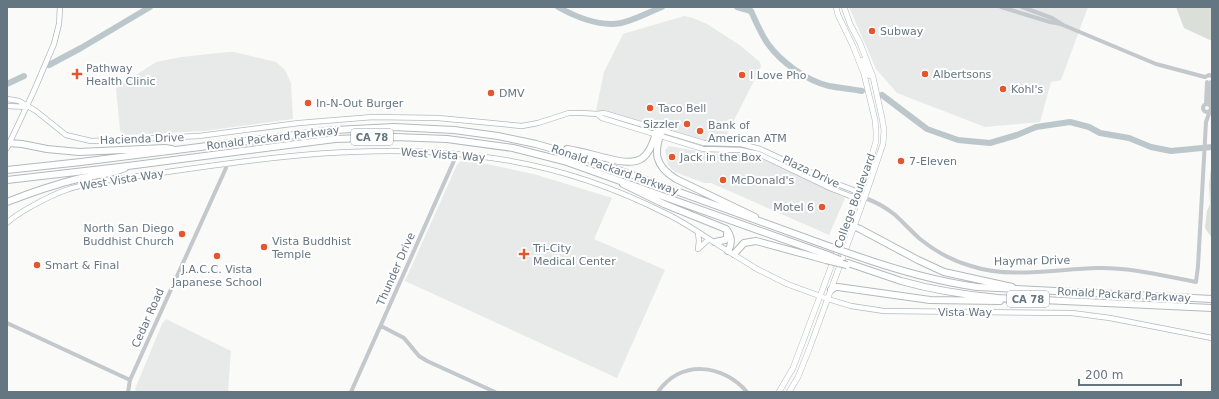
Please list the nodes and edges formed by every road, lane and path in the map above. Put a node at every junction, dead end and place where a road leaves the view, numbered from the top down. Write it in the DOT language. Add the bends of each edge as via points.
graph roads {
  1 [pos="60,7"];
  2 [pos="836,7"];
  3 [pos="844,7"];
  4 [pos="1001,7"];
  5 [pos="1022,7"];
  6 [pos="1063,25"];
  7 [pos="855,52"];
  8 [pos="1212,76"];
  9 [pos="873,77"];
  10 [pos="1206,77"];
  11 [pos="1210,82"];
  12 [pos="7,99"];
  13 [pos="7,106"];
  14 [pos="27,107"];
  15 [pos="1210,108"];
  16 [pos="1205,112"];
  17 [pos="458,120"];
  18 [pos="1207,120"];
  19 [pos="659,132"];
  20 [pos="876,136"];
  21 [pos="536,144"];
  22 [pos="883,144"];
  23 [pos="8,145"];
  24 [pos="750,146"];
  25 [pos="875,147"];
  26 [pos="177,150"];
  27 [pos="749,151"];
  28 [pos="457,154"];
  29 [pos="880,156"];
  30 [pos="225,163"];
  31 [pos="128,166"];
  32 [pos="7,170"];
  33 [pos="812,173"];
  34 [pos="806,176"];
  35 [pos="613,178"];
  36 [pos="7,180"];
  37 [pos="858,195"];
  38 [pos="865,198"];
  39 [pos="7,202"];
  40 [pos="762,222"];
  41 [pos="7,223"];
  42 [pos="854,227"];
  43 [pos="726,229"];
  44 [pos="845,229"];
  45 [pos="698,233"];
  46 [pos="712,241"];
  47 [pos="731,252"];
  48 [pos="827,258"];
  49 [pos="831,290"];
  50 [pos="1022,290"];
  51 [pos="819,296"];
  52 [pos="828,299"];
  53 [pos="1212,299"];
  54 [pos="1036,300"];
  55 [pos="1212,308"];
  56 [pos="7,323"];
  57 [pos="381,326"];
  58 [pos="1212,338"];
  59 [pos="130,380"];
  60 [pos="128,392"];
  61 [pos="351,392"];
  62 [pos="495,392"];
  63 [pos="658,392"];
  64 [pos="747,392"];
  65 [pos="779,392"];
  66 [pos="789,392"];
  1 -- 14 [label="main road" via="54,44"];
  2 -- 7 [label="main road, College Boulevard"];
  3 -- 9 [label="main road, College Boulevard"];
  4 -- 6 [label="street"];
  5 -- 6 [label="street"];
  6 -- 10 [label="street" via="1156,64"];
  7 -- 9 [label="main road" via="859,53 868,75"];
  7 -- 20 [label="main road, College Boulevard" via="867,87"];
  8 -- 10 [label="street" via="1209,74"];
  9 -- 22 [label="main road, College Boulevard" via="884,130"];
  10 -- 11 [label="street" via="1205,80"];
  11 -- 15 [label="street"];
  12 -- 14 [label="main road, Hacienda Drive" via="19,101"];
  13 -- 14 [label="main road, Hacienda Drive"];
  14 -- 17 [label="main road, Hacienda Drive" via="66,135 91,141 199,136 367,117 400,116"];
  14 -- 23 [label="main road"];
  15 -- 16 [label="street"];
  15 -- 16 [label="street" via="1203,108"];
  15 -- 18 [label="street"];
  16 -- 18 [label="street"];
  17 -- 19 [label="main road, Plaza Drive" via="522,126 569,113 604,113"];
  18 -- 38 [label="street, Haymar Drive" via="1196,282 1118,268 1012,272 972,267 930,247 884,206"];
  19 -- 21 [label="highway" via="644,157 630,163"];
  19 -- 24 [label="main road, Plaza Drive" via="704,143"];
  19 -- 27 [label="main road, Plaza Drive" via="703,149"];
  19 -- 40 [label="highway" via="657,156 660,166 665,171 676,179 750,213"];
  20 -- 22 [label="main road"];
  20 -- 25 [label="main road, College Boulevard"];
  21 -- 26 [label="highway, Ronald Packard Parkway / CA 78" via="461,131 394,127 319,132"];
  21 -- 40 [label="highway, Ronald Packard Parkway / CA 78" via="590,160"];
  22 -- 29 [label="main road, College Boulevard"];
  23 -- 26 [label="highway" via="22,144 78,152 165,148"];
  24 -- 27 [label="main road"];
  24 -- 33 [label="main road, Plaza Drive"];
  25 -- 29 [label="main road"];
  25 -- 37 [label="main road, College Boulevard"];
  26 -- 32 [label="highway, Ronald Packard Parkway / CA 78"];
  27 -- 34 [label="main road, Plaza Drive"];
  28 -- 30 [label="main road, West Vista Way" via="342,152"];
  28 -- 45 [label="main road, West Vista Way" via="514,162 578,178 669,215"];
  28 -- 57 [label="street, Thunder Drive"];
  29 -- 38 [label="main road, College Boulevard"];
  30 -- 41 [label="main road, West Vista Way" via="79,186 42,201 19,213"];
  30 -- 59 [label="street, Cedar Road" via="226,168"];
  31 -- 35 [label="highway, Ronald Packard Parkway / CA 78" via="335,139 395,136 461,140 513,148 564,161"];
  31 -- 36 [label="highway, Ronald Packard Parkway / CA 78"];
  31 -- 39 [label="highway" via="117,172 62,183"];
  33 -- 34 [label="main road"];
  33 -- 37 [label="main road, Plaza Drive"];
  34 -- 37 [label="main road, Plaza Drive" via="850,196"];
  35 -- 43 [label="highway" via="664,204"];
  35 -- 48 [label="highway, Ronald Packard Parkway / CA 78"];
  37 -- 38 [label="main road, Plaza Drive"];
  37 -- 44 [label="main road, College Boulevard"];
  38 -- 42 [label="main road, College Boulevard"];
  40 -- 50 [label="highway, Ronald Packard Parkway / CA 78, bridge" via="907,273 950,283"];
  42 -- 44 [label="highway"];
  42 -- 49 [label="main road, College Boulevard"];
  42 -- 50 [label="highway" via="944,272"];
  43 -- 46 [label="highway" via="725,240"];
  43 -- 47 [label="highway" via="730,236"];
  44 -- 51 [label="main road, College Boulevard"];
  45 -- 46 [label="main road, West Vista Way"];
  45 -- 46 [label="main road" via="698,249"];
  46 -- 47 [label="main road, West Vista Way"];
  47 -- 48 [label="highway" via="744,243 756,241"];
  47 -- 51 [label="main road, Vista Way" via="757,269"];
  48 -- 54 [label="highway, Ronald Packard Parkway / CA 78, bridge" via="938,290"];
  49 -- 52 [label="main road, College Boulevard"];
  49 -- 54 [label="highway" via="838,287 930,300"];
  50 -- 53 [label="highway, Ronald Packard Parkway / CA 78"];
  51 -- 52 [label="main road, Vista Way"];
  51 -- 65 [label="main road, College Boulevard" via="793,368"];
  52 -- 58 [label="main road, Vista Way" via="851,306 884,311 1072,313"];
  52 -- 66 [label="main road, College Boulevard" via="803,366"];
  54 -- 55 [label="highway, Ronald Packard Parkway / CA 78"];
  56 -- 59 [label="street"];
  57 -- 61 [label="street, Thunder Drive"];
  57 -- 62 [label="street" via="404,338 419,356 427,361"];
  59 -- 60 [label="street, Cedar Road"];
  63 -- 64 [label="street" via="684,372 704,369 726,375 738,382"];
}
